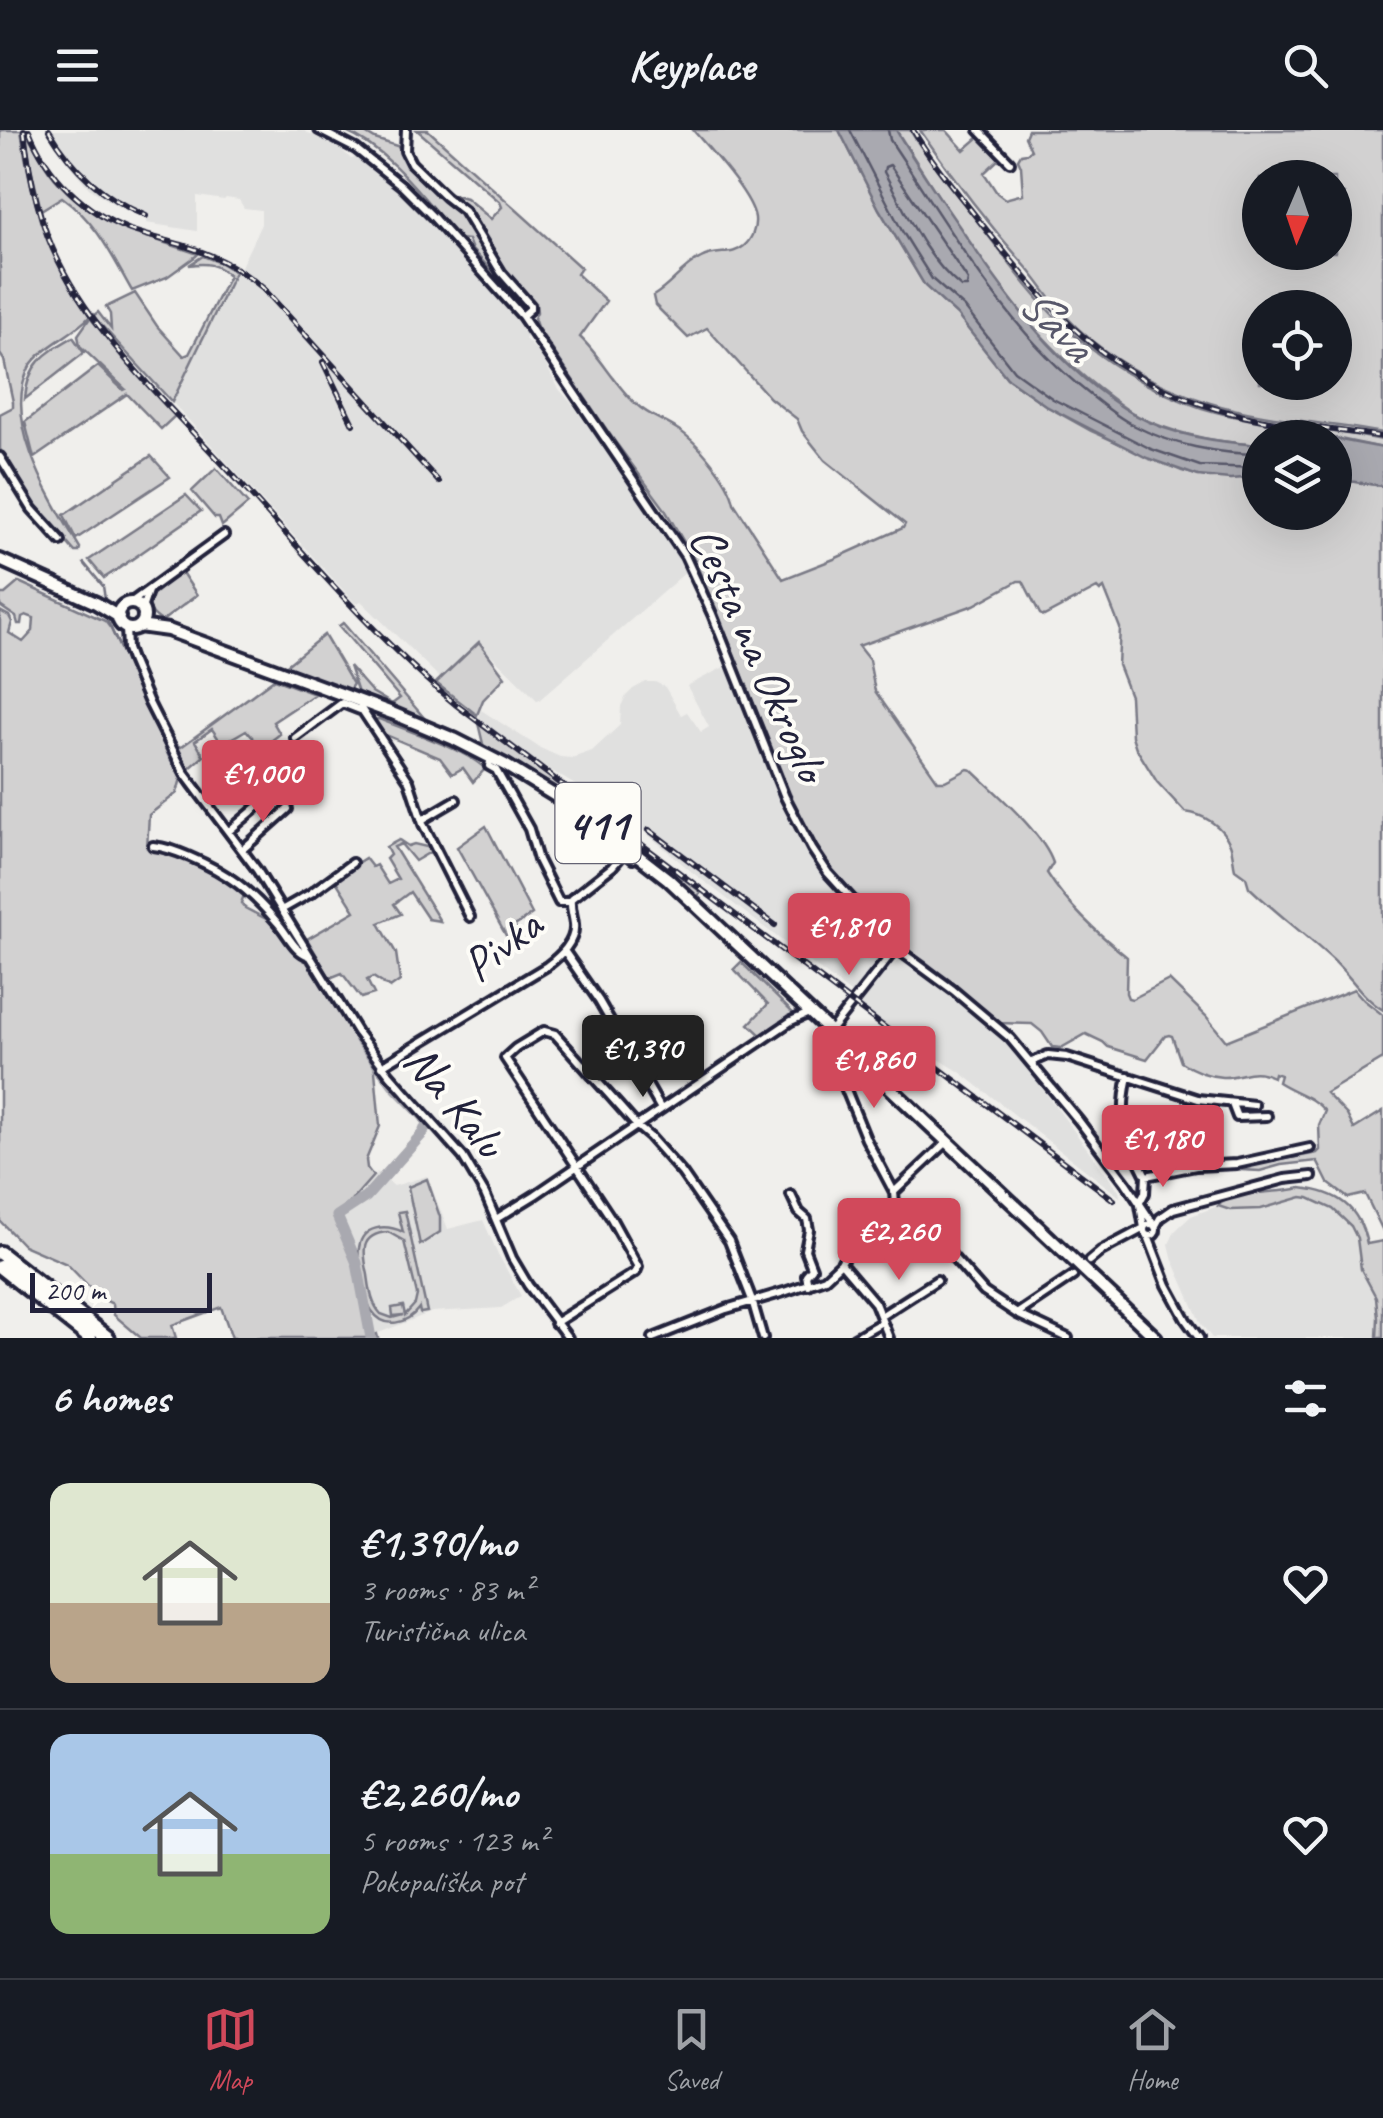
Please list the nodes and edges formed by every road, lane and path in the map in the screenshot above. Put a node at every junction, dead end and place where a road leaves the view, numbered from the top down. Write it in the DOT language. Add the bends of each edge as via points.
graph roads {
  1 [pos="319,130"];
  2 [pos="406,130"];
  3 [pos="979,130"];
  4 [pos="1010,162"];
  5 [pos="522,316"];
  6 [pos="0,456"];
  7 [pos="224,535"];
  8 [pos="61,541"];
  9 [pos="0,560"];
  10 [pos="148,589"];
  11 [pos="123,609"];
  12 [pos="143,611"];
  13 [pos="140,626"];
  14 [pos="126,628"];
  15 [pos="168,630"];
  16 [pos="361,706"];
  17 [pos="295,738"];
  18 [pos="492,764"];
  19 [pos="275,792"];
  20 [pos="456,800"];
  21 [pos="288,810"];
  22 [pos="422,820"];
  23 [pos="228,831"];
  24 [pos="615,840"];
  25 [pos="153,846"];
  26 [pos="242,850"];
  27 [pos="624,853"];
  28 [pos="635,856"];
  29 [pos="352,863"];
  30 [pos="570,902"];
  31 [pos="283,909"];
  32 [pos="470,917"];
  33 [pos="896,948"];
  34 [pos="565,952"];
  35 [pos="310,956"];
  36 [pos="810,1012"];
  37 [pos="826,1027"];
  38 [pos="394,1060"];
  39 [pos="1032,1062"];
  40 [pos="382,1066"];
  41 [pos="1128,1076"];
  42 [pos="397,1084"];
  43 [pos="1232,1104"];
  44 [pos="1254,1106"];
  45 [pos="661,1109"];
  46 [pos="1268,1116"];
  47 [pos="636,1126"];
  48 [pos="947,1142"];
  49 [pos="1310,1148"];
  50 [pos="577,1166"];
  51 [pos="1146,1176"];
  52 [pos="1312,1176"];
  53 [pos="894,1192"];
  54 [pos="791,1195"];
  55 [pos="895,1204"];
  56 [pos="1140,1204"];
  57 [pos="496,1219"];
  58 [pos="1150,1231"];
  59 [pos="0,1253"];
  60 [pos="1088,1261"];
  61 [pos="841,1263"];
  62 [pos="0,1268"];
  63 [pos="1073,1276"];
  64 [pos="937,1280"];
  65 [pos="808,1284"];
  66 [pos="752,1300"];
  67 [pos="1016,1314"];
  68 [pos="882,1319"];
  69 [pos="556,1323"];
  70 [pos="90,1338"];
  71 [pos="108,1338"];
  72 [pos="568,1338"];
  73 [pos="653,1338"];
  74 [pos="763,1338"];
  75 [pos="854,1338"];
  76 [pos="889,1338"];
  77 [pos="1068,1338"];
  78 [pos="1156,1338"];
  79 [pos="1200,1338"];
  1 -- 5 [label="street, Cesta na Okroglo" via="401,185"];
  2 -- 5 [label="street" via="408,157 464,211 500,272 530,305"];
  3 -- 4 [label="street"];
  5 -- 33 [label="street, Cesta na Okroglo" via="684,556 812,849"];
  6 -- 8 [label="street"];
  7 -- 10 [label="street"];
  9 -- 11 [label="main road, 411"];
  10 -- 11 [label="street"];
  10 -- 12 [label="street"];
  11 -- 12 [label="main road, 411" via="138,605"];
  11 -- 14 [label="main road"];
  12 -- 13 [label="main road"];
  12 -- 15 [label="main road, 411"];
  13 -- 14 [label="main road, 411"];
  13 -- 15 [label="main road, 411"];
  14 -- 23 [label="street, Na Kalu" via="127,649 174,753"];
  15 -- 16 [label="main road, 411"];
  16 -- 17 [label="street" via="342,703"];
  16 -- 18 [label="main road, 411" via="429,728"];
  16 -- 22 [label="street" via="410,780"];
  18 -- 24 [label="main road, 411" via="551,792"];
  18 -- 30 [label="street" via="559,902"];
  19 -- 23 [label="street"];
  20 -- 22 [label="street"];
  21 -- 26 [label="street"];
  22 -- 32 [label="street"];
  23 -- 26 [label="street, Na Kalu"];
  24 -- 27 [label="street"];
  24 -- 28 [label="main road, 411"];
  25 -- 35 [label="street" via="214,867 242,885 300,953"];
  26 -- 31 [label="street, Na Kalu"];
  27 -- 28 [label="street"];
  27 -- 30 [label="street, Pivka"];
  28 -- 36 [label="main road, 411" via="680,889"];
  29 -- 31 [label="street"];
  30 -- 34 [label="street, Pivka" via="575,927"];
  31 -- 35 [label="street, Na Kalu"];
  33 -- 37 [label="street"];
  33 -- 39 [label="street, Cesta na Okroglo"];
  34 -- 38 [label="street, Pivka"];
  34 -- 45 [label="street"];
  35 -- 40 [label="street, Na Kalu"];
  36 -- 37 [label="main road, 411"];
  36 -- 45 [label="street"];
  37 -- 48 [label="main road, 411"];
  37 -- 53 [label="street" via="823,1044"];
  38 -- 40 [label="street, Pivka"];
  38 -- 42 [label="street"];
  39 -- 41 [label="street" via="1067,1056"];
  39 -- 56 [label="street, Cesta na Okroglo"];
  40 -- 42 [label="street, Na Kalu"];
  41 -- 43 [label="street"];
  41 -- 51 [label="street" via="1124,1122"];
  42 -- 57 [label="street, Na Kalu" via="463,1157"];
  43 -- 44 [label="street"];
  43 -- 46 [label="street" via="1238,1117"];
  45 -- 47 [label="street"];
  47 -- 50 [label="street"];
  47 -- 50 [label="street" via="550,1032 516,1048 505,1058"];
  47 -- 66 [label="street" via="713,1215"];
  48 -- 53 [label="street"];
  48 -- 78 [label="main road, 411"];
  49 -- 51 [label="street"];
  50 -- 57 [label="street"];
  50 -- 69 [label="street" via="638,1266"];
  51 -- 56 [label="street"];
  52 -- 58 [label="street" via="1173,1209"];
  53 -- 55 [label="street"];
  54 -- 65 [label="street" via="808,1220"];
  55 -- 61 [label="street" via="857,1233"];
  55 -- 67 [label="street" via="984,1292"];
  56 -- 58 [label="street"];
  57 -- 69 [label="street, Na Kalu" via="512,1258"];
  58 -- 60 [label="street"];
  58 -- 79 [label="street" via="1166,1285"];
  59 -- 71 [label="highway"];
  61 -- 65 [label="street"];
  61 -- 68 [label="street"];
  62 -- 70 [label="highway"];
  63 -- 67 [label="street"];
  64 -- 68 [label="street"];
  65 -- 66 [label="street"];
  66 -- 73 [label="street"];
  66 -- 74 [label="street"];
  67 -- 77 [label="street"];
  68 -- 75 [label="street"];
  68 -- 76 [label="street"];
  69 -- 72 [label="street, Na Kalu"];
}
